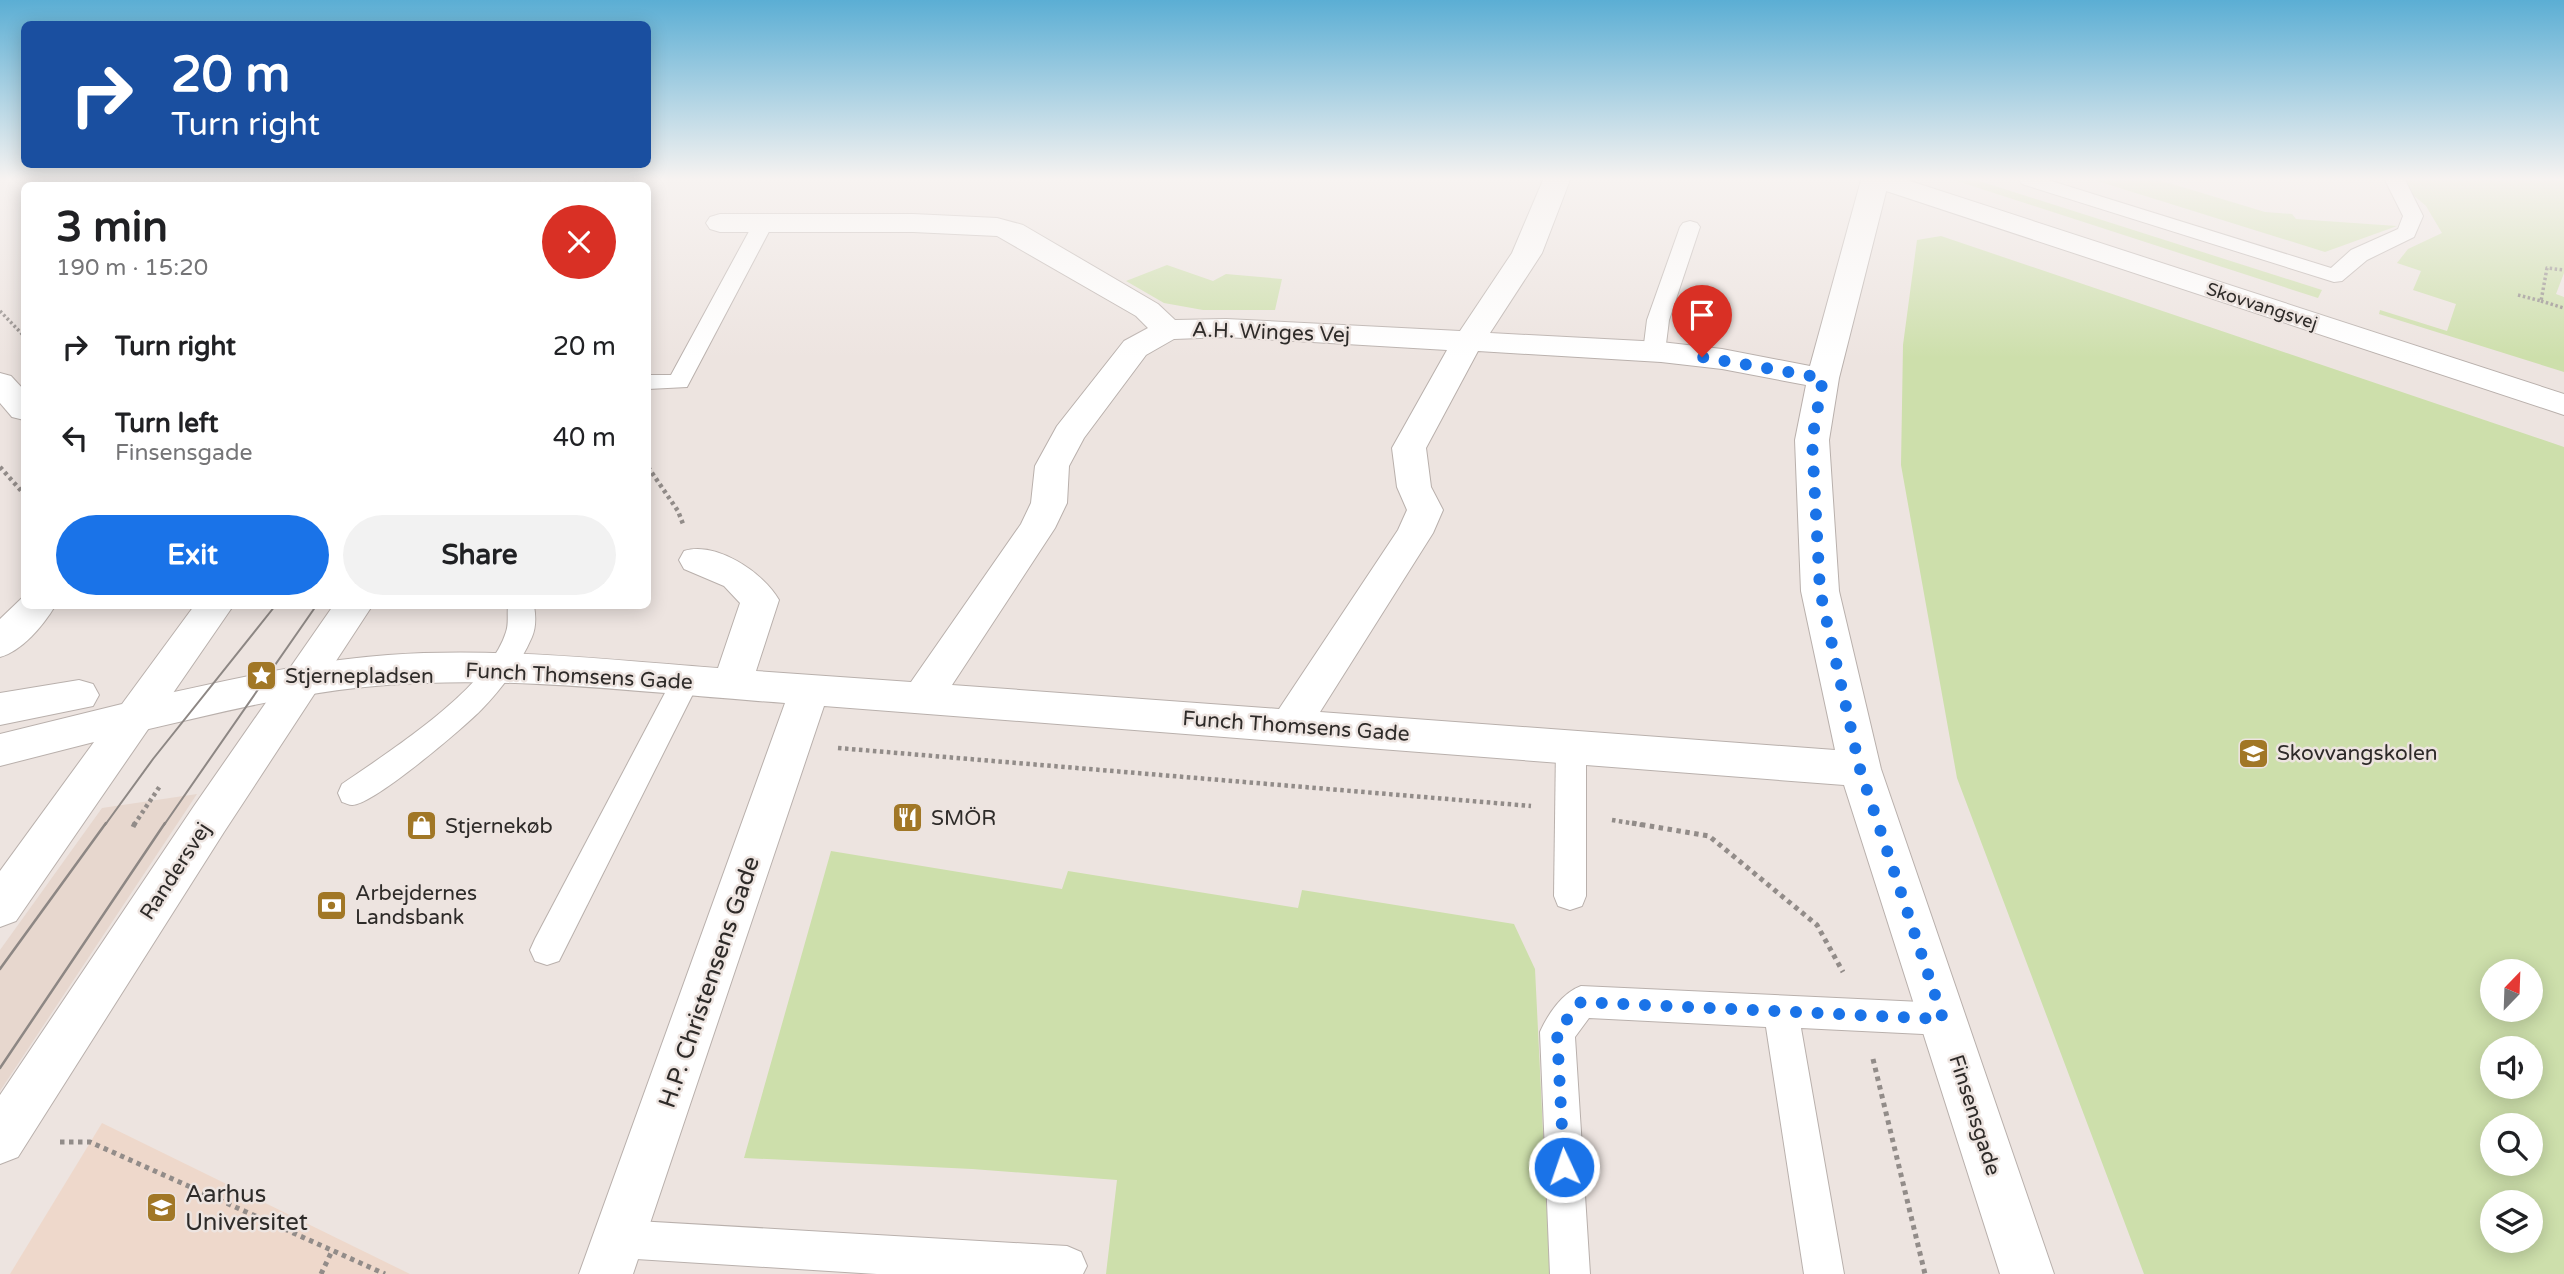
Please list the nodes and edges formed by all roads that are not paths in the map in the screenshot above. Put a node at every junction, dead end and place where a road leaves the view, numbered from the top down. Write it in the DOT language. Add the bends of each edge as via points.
graph roads {
  1 [pos="755,239"];
  2 [pos="1029,239"];
  3 [pos="1532,239"];
  4 [pos="1686,239"];
  5 [pos="1859,239"];
  6 [pos="2061,239"];
  7 [pos="2218,239"];
  8 [pos="2393,239"];
  9 [pos="1167,330"];
  10 [pos="1468,342"];
  11 [pos="1654,352"];
  12 [pos="1823,378"];
  13 [pos="651,382"];
  14 [pos="0,383"];
  15 [pos="2564,405"];
  16 [pos="21,407"];
  17 [pos="697,561"];
  18 [pos="33,609"];
  19 [pos="212,609"];
  20 [pos="351,609"];
  21 [pos="521,609"];
  22 [pos="0,643"];
  23 [pos="498,670"];
  24 [pos="686,680"];
  25 [pos="303,681"];
  26 [pos="732,684"];
  27 [pos="810,690"];
  28 [pos="79,695"];
  29 [pos="922,698"];
  30 [pos="0,709"];
  31 [pos="136,716"];
  32 [pos="1290,726"];
  33 [pos="1571,747"];
  34 [pos="0,750"];
  35 [pos="1860,769"];
  36 [pos="353,793"];
  37 [pos="1570,896"];
  38 [pos="0,907"];
  39 [pos="547,950"];
  40 [pos="1781,1012"];
  41 [pos="1943,1019"];
  42 [pos="0,1139"];
  43 [pos="613,1256"];
  44 [pos="1067,1266"];
  45 [pos="1570,1274"];
  46 [pos="1824,1274"];
  47 [pos="2027,1274"];
  1 -- 13 [label="lane" via="679,382"];
  2 -- 9 [label="street" via="1147,310"];
  3 -- 10 [label="street"];
  4 -- 11 [label="lane" via="1658,320"];
  5 -- 12 [label="street, Finsensgade"];
  6 -- 15 [label="street, Skovvangsvej"];
  7 -- 8 [label="lane" via="2334,276 2359,255"];
  9 -- 10 [label="street, A.H. Winges Vej" via="1226,328"];
  9 -- 29 [label="street, A.H. Winges Vej" via="1135,348 1069,434 1052,466 1049,503 1037,528"];
  10 -- 11 [label="street, A.H. Winges Vej"];
  10 -- 32 [label="street" via="1409,448 1414,487 1424,510 1415,533"];
  11 -- 12 [label="street, A.H. Winges Vej"];
  12 -- 35 [label="street, Finsensgade" via="1812,440 1820,591"];
  14 -- 16 [label="street"];
  17 -- 26 [label="street" via="737,577 760,600"];
  18 -- 22 [label="street"];
  19 -- 31 [label="street"];
  20 -- 25 [label="street, Randersvej"];
  21 -- 23 [label="lane" via="519,634"];
  23 -- 24 [label="street, Funch Thomsens Gade"];
  23 -- 25 [label="street, Funch Thomsens Gade" via="365,672"];
  23 -- 36 [label="lane" via="435,736"];
  24 -- 26 [label="street, Funch Thomsens Gade"];
  24 -- 39 [label="lane"];
  25 -- 31 [label="street, Funch Thomsens Gade"];
  25 -- 42 [label="street, Randersvej"];
  26 -- 27 [label="street, Funch Thomsens Gade"];
  27 -- 29 [label="street, Funch Thomsens Gade"];
  27 -- 43 [label="street, H.P. Christensens Gade"];
  28 -- 30 [label="street"];
  29 -- 32 [label="street, Funch Thomsens Gade"];
  31 -- 34 [label="street, Funch Thomsens Gade"];
  31 -- 38 [label="street"];
  32 -- 33 [label="street, Funch Thomsens Gade"];
  33 -- 35 [label="street, Funch Thomsens Gade"];
  33 -- 37 [label="lane"];
  35 -- 41 [label="street, Finsensgade"];
  40 -- 41 [label="lane"];
  40 -- 45 [label="lane" via="1581,1002 1557,1032"];
  40 -- 46 [label="lane"];
  41 -- 47 [label="street, Finsensgade"];
  43 -- 44 [label="lane"];
}
